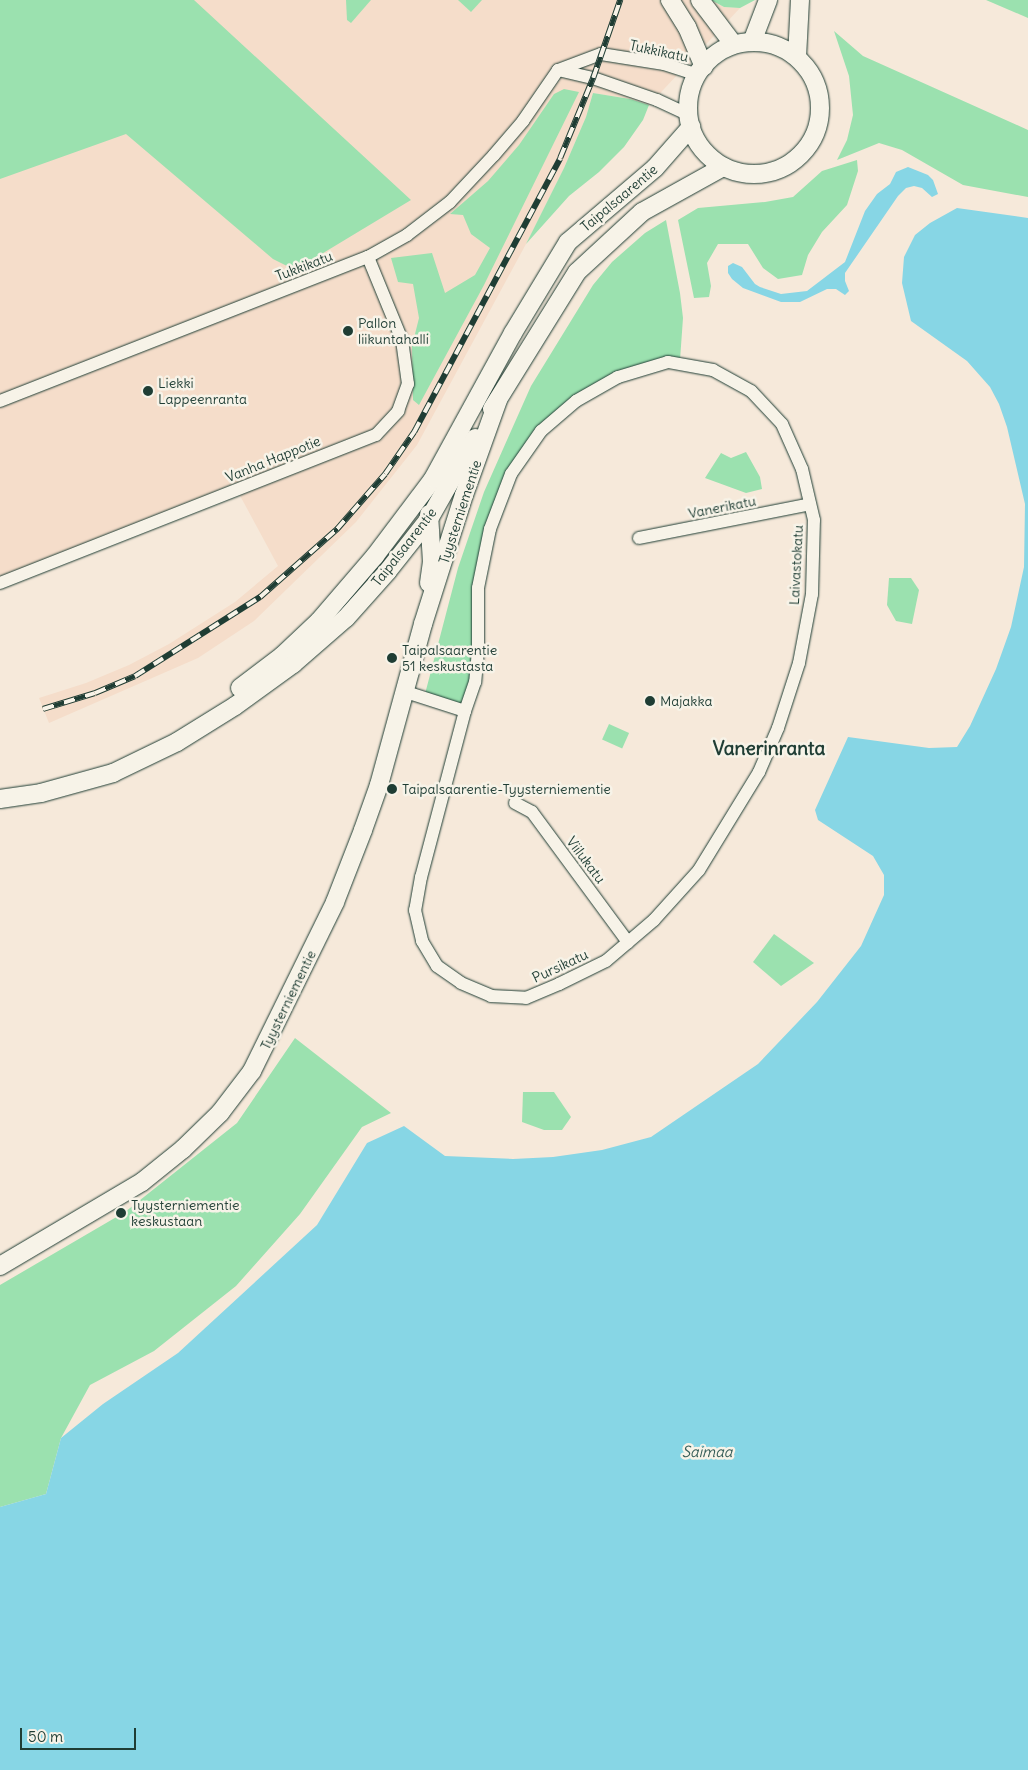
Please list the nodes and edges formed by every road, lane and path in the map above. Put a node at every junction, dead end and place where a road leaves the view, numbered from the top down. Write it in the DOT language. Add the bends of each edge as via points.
graph roads {
  1 [pos="670,0"];
  2 [pos="700,0"];
  3 [pos="768,0"];
  4 [pos="800,0"];
  5 [pos="752,42"];
  6 [pos="734,45"];
  7 [pos="797,57"];
  8 [pos="558,70"];
  9 [pos="700,71"];
  10 [pos="690,121"];
  11 [pos="723,167"];
  12 [pos="368,257"];
  13 [pos="498,400"];
  14 [pos="0,401"];
  15 [pos="433,479"];
  16 [pos="810,504"];
  17 [pos="429,519"];
  18 [pos="639,538"];
  19 [pos="0,583"];
  20 [pos="423,624"];
  21 [pos="406,692"];
  22 [pos="465,711"];
  23 [pos="759,772"];
  24 [pos="41,792"];
  25 [pos="0,799"];
  26 [pos="515,803"];
  27 [pos="628,942"];
  28 [pos="0,1266"];
  1 -- 9 [label="main road" via="687,28"];
  2 -- 6 [label="main road"];
  3 -- 5 [label="main road"];
  4 -- 7 [label="main road"];
  5 -- 6 [label="main road"];
  5 -- 7 [label="main road" via="784,48"];
  6 -- 9 [label="main road" via="714,55"];
  7 -- 11 [label="main road" via="811,73 819,93 821,115 803,154 786,167 765,174 744,174"];
  8 -- 9 [label="street, Tukkikatu" via="601,54"];
  8 -- 10 [label="street" via="657,100"];
  8 -- 12 [label="street, Tukkikatu" via="523,121 450,202 407,235"];
  9 -- 10 [label="main road" via="688,102"];
  10 -- 11 [label="main road" via="698,143"];
  10 -- 15 [label="main road, Taipalsaarentie" via="655,168 568,242 513,332"];
  11 -- 13 [label="main road, Taipalsaarentie" via="642,212 577,272"];
  12 -- 14 [label="street, Tukkikatu"];
  12 -- 19 [label="street, Vanha Happotie" via="402,340 408,384 398,411 376,435"];
  13 -- 17 [label="main road, Taipalsaarentie"];
  13 -- 20 [label="main road, Tyysterniementie"];
  15 -- 17 [label="main road, Tyysterniementie"];
  15 -- 24 [label="main road, Taipalsaarentie" via="320,621 282,656 174,735 108,768"];
  16 -- 18 [label="street, Vanerikatu"];
  16 -- 22 [label="street, Laivastokatu" via="802,469 782,424 751,392 713,370 668,362 618,377 576,401 540,431 510,474 490,529 478,588 475,682"];
  16 -- 23 [label="street, Laivastokatu" via="814,520 812,594 799,663 778,728"];
  17 -- 20 [label="main road, Tyysterniementie" via="432,562"];
  17 -- 24 [label="main road, Taipalsaarentie" via="346,618 293,664 235,706 177,742 114,773"];
  20 -- 21 [label="main road, Tyysterniementie"];
  21 -- 22 [label="street"];
  21 -- 28 [label="main road, Tyysterniementie" via="379,785 335,902 252,1071 220,1114 156,1171"];
  22 -- 27 [label="street, Pursikatu" via="415,910 422,941 437,966 461,983 491,996 526,998 606,961"];
  23 -- 27 [label="street, Pursikatu" via="699,870 654,920"];
  24 -- 25 [label="main road, Taipalsaarentie"];
  26 -- 27 [label="street, Viilukatu" via="532,812"];
}
